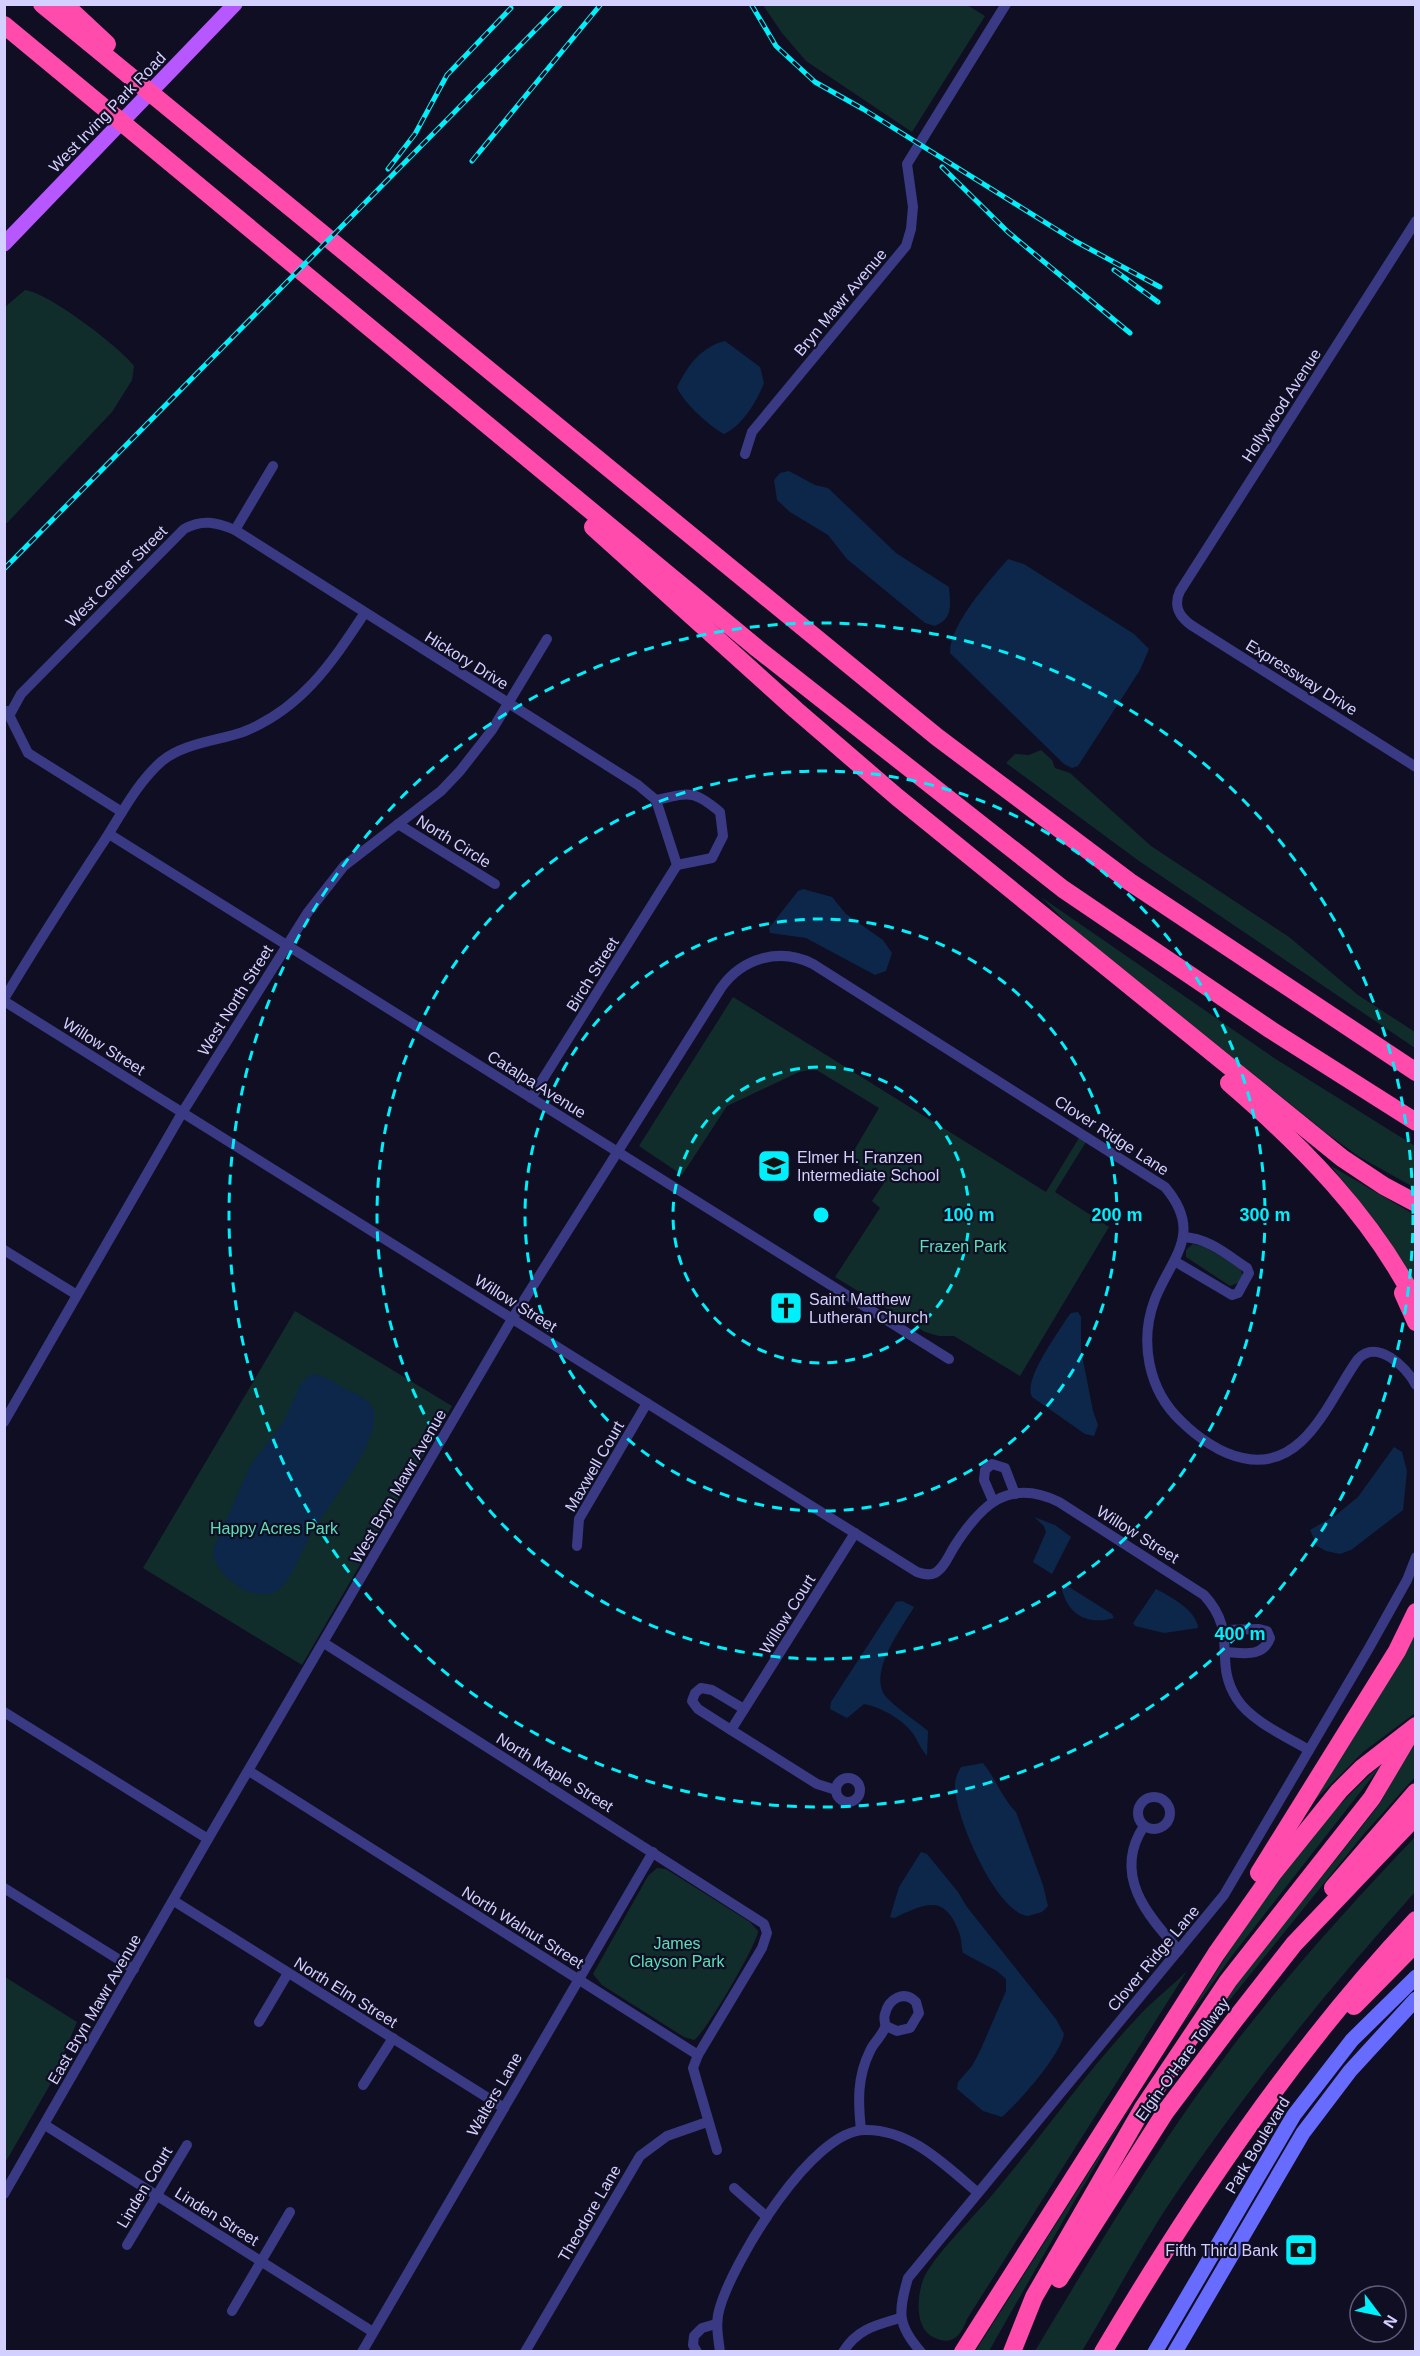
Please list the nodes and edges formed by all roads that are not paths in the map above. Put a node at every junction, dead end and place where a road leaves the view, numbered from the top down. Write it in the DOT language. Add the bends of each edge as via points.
graph roads {
  1 [pos="42,4"];
  2 [pos="64,4"];
  3 [pos="235,4"];
  4 [pos="1006,4"];
  5 [pos="4,25"];
  6 [pos="202,134"];
  7 [pos="1416,221"];
  8 [pos="4,244"];
  9 [pos="520,453"];
  10 [pos="745,454"];
  11 [pos="273,466"];
  12 [pos="235,530"];
  13 [pos="1177,607"];
  14 [pos="364,614"];
  15 [pos="547,639"];
  16 [pos="508,703"];
  17 [pos="7,712"];
  18 [pos="1416,767"];
  19 [pos="656,800"];
  20 [pos="122,812"];
  21 [pos="398,824"];
  22 [pos="109,834"];
  23 [pos="677,865"];
  24 [pos="495,884"];
  25 [pos="287,945"];
  26 [pos="1103,965"];
  27 [pos="1286,987"];
  28 [pos="4,1000"];
  29 [pos="1416,1058"];
  30 [pos="1416,1072"];
  31 [pos="531,1098"];
  32 [pos="182,1113"];
  33 [pos="1416,1122"];
  34 [pos="618,1151"];
  35 [pos="1416,1203"];
  36 [pos="1183,1237"];
  37 [pos="4,1250"];
  38 [pos="1387,1255"];
  39 [pos="1176,1262"];
  40 [pos="77,1295"];
  41 [pos="1416,1302"];
  42 [pos="512,1319"];
  43 [pos="1416,1322"];
  44 [pos="949,1359"];
  45 [pos="1416,1385"];
  46 [pos="647,1403"];
  47 [pos="4,1422"];
  48 [pos="1015,1494"];
  49 [pos="993,1501"];
  50 [pos="855,1533"];
  51 [pos="577,1546"];
  52 [pos="1416,1557"];
  53 [pos="1416,1612"];
  54 [pos="1225,1630"];
  55 [pos="324,1643"];
  56 [pos="1225,1653"];
  57 [pos="744,1710"];
  58 [pos="4,1712"];
  59 [pos="1416,1725"];
  60 [pos="731,1730"];
  61 [pos="1309,1750"];
  62 [pos="249,1771"];
  63 [pos="836,1790"];
  64 [pos="1416,1792"];
  65 [pos="1416,1816"];
  66 [pos="1144,1826"];
  67 [pos="208,1839"];
  68 [pos="653,1852"];
  69 [pos="4,1888"];
  70 [pos="174,1900"];
  71 [pos="1416,1920"];
  72 [pos="1416,1943"];
  73 [pos="1294,1944"];
  74 [pos="1179,1950"];
  75 [pos="1216,1954"];
  76 [pos="134,1969"];
  77 [pos="288,1973"];
  78 [pos="1416,1977"];
  79 [pos="578,1979"];
  80 [pos="1416,1999"];
  81 [pos="259,2022"];
  82 [pos="886,2026"];
  83 [pos="1315,2037"];
  84 [pos="393,2038"];
  85 [pos="698,2055"];
  86 [pos="363,2085"];
  87 [pos="504,2108"];
  88 [pos="707,2122"];
  89 [pos="45,2125"];
  90 [pos="861,2130"];
  91 [pos="187,2145"];
  92 [pos="717,2150"];
  93 [pos="734,2188"];
  94 [pos="977,2192"];
  95 [pos="4,2194"];
  96 [pos="157,2195"];
  97 [pos="290,2212"];
  98 [pos="767,2217"];
  99 [pos="127,2245"];
  100 [pos="260,2261"];
  101 [pos="232,2311"];
  102 [pos="900,2318"];
  103 [pos="716,2324"];
  104 [pos="373,2332"];
  105 [pos="362,2352"];
  106 [pos="525,2352"];
  107 [pos="697,2352"];
  108 [pos="720,2352"];
  109 [pos="843,2352"];
  110 [pos="921,2352"];
  111 [pos="963,2352"];
  112 [pos="1014,2352"];
  113 [pos="1102,2352"];
  114 [pos="1155,2352"];
  115 [pos="1175,2352"];
  1 -- 6 [label="highway"];
  2 -- 6 [label="highway"];
  3 -- 8 [label="main road, West Irving Park Road"];
  4 -- 10 [label="street, Bryn Mawr Avenue" via="907,164 913,207 906,246 752,432"];
  5 -- 9 [label="highway"];
  6 -- 27 [label="highway" via="909,715 1130,882"];
  7 -- 13 [label="street, Hollywood Avenue" via="1180,591"];
  9 -- 26 [label="highway" via="615,549 796,710"];
  9 -- 33 [label="highway" via="758,649 1064,889 1271,1030"];
  11 -- 12 [label="street"];
  12 -- 14 [label="street, Hickory Drive"];
  12 -- 17 [label="street, West Center Street" via="206,522 184,529"];
  13 -- 18 [label="street, Expressway Drive" via="1191,625"];
  14 -- 16 [label="street, Hickory Drive"];
  14 -- 20 [label="street" via="326,670 294,702 269,720 242,732 179,751 163,760 138,786"];
  15 -- 16 [label="street, West North Street"];
  16 -- 19 [label="street, Hickory Drive"];
  16 -- 21 [label="street, West North Street" via="460,771"];
  17 -- 20 [label="street" via="28,753"];
  19 -- 23 [label="street"];
  19 -- 23 [label="street" via="687,793 700,796 720,812 723,836 712,858"];
  20 -- 22 [label="street"];
  21 -- 24 [label="street, North Circle"];
  21 -- 25 [label="street, West North Street" via="334,876"];
  22 -- 25 [label="street, Catalpa Avenue"];
  22 -- 28 [label="street"];
  23 -- 31 [label="street, Birch Street"];
  25 -- 31 [label="street, Catalpa Avenue"];
  25 -- 32 [label="street, West North Street"];
  26 -- 35 [label="highway" via="1342,1158"];
  26 -- 38 [label="highway" via="1129,996 1291,1138 1342,1192"];
  27 -- 29 [label="highway"];
  27 -- 30 [label="highway"];
  28 -- 32 [label="street, Willow Street"];
  31 -- 34 [label="street, Catalpa Avenue"];
  32 -- 40 [label="street, West North Street"];
  32 -- 42 [label="street, Willow Street"];
  34 -- 36 [label="street, Clover Ridge Lane" via="726,981 751,962 792,957 818,967 1157,1179 1178,1207"];
  34 -- 42 [label="street, West Bryn Mawr Avenue"];
  34 -- 44 [label="street, Catalpa Avenue"];
  36 -- 39 [label="street, Clover Ridge Lane"];
  36 -- 39 [label="street" via="1208,1242 1249,1273 1238,1293 1232,1295"];
  37 -- 40 [label="street"];
  38 -- 41 [label="highway"];
  38 -- 43 [label="highway"];
  39 -- 45 [label="street, Clover Ridge Lane" via="1150,1316 1147,1346 1151,1370 1161,1395 1177,1417 1226,1452 1261,1460 1281,1456 1298,1446 1312,1431 1358,1359 1368,1351 1398,1363"];
  40 -- 47 [label="street, West North Street"];
  42 -- 46 [label="street, Willow Street"];
  42 -- 55 [label="street, West Bryn Mawr Avenue"];
  46 -- 50 [label="street, Willow Street"];
  46 -- 51 [label="street, Maxwell Court" via="581,1516"];
  48 -- 49 [label="street, Willow Street"];
  48 -- 49 [label="street" via="1005,1468 992,1464 985,1470 984,1480"];
  48 -- 54 [label="street, Willow Street" via="1043,1496 1059,1502 1191,1585 1210,1601"];
  49 -- 50 [label="street, Willow Street" via="976,1515 941,1567 931,1574 917,1572"];
  50 -- 57 [label="street, Willow Court"];
  52 -- 61 [label="street, Clover Ridge Lane" via="1407,1580"];
  53 -- 75 [label="highway" via="1397,1651 1235,1914"];
  54 -- 56 [label="street, Willow Street"];
  54 -- 56 [label="street" via="1258,1629 1267,1631 1270,1638 1259,1653"];
  55 -- 62 [label="street, West Bryn Mawr Avenue"];
  55 -- 68 [label="street, North Maple Street"];
  56 -- 61 [label="street, Willow Street" via="1227,1679 1241,1705"];
  57 -- 60 [label="street, Willow Court"];
  57 -- 60 [label="street" via="709,1689 701,1688 695,1693 692,1701 697,1708"];
  58 -- 67 [label="street"];
  59 -- 75 [label="highway" via="1362,1768 1320,1812"];
  59 -- 112 [label="highway" via="1356,1820 1252,1949 1143,2108 1034,2297"];
  60 -- 63 [label="street" via="817,1784"];
  61 -- 74 [label="street, Clover Ridge Lane" via="1224,1895"];
  62 -- 67 [label="street, West Bryn Mawr Avenue"];
  62 -- 79 [label="street, North Walnut Street"];
  64 -- 73 [label="highway" via="1331,1890"];
  65 -- 73 [label="highway, Elgin-O'Hare Tollway"];
  66 -- 74 [label="street" via="1137,1836 1134,1855 1136,1891 1152,1921"];
  67 -- 70 [label="street, East Bryn Mawr Avenue"];
  68 -- 79 [label="street, Walters Lane"];
  68 -- 85 [label="street, North Maple Street" via="760,1920 766,1929 762,1948"];
  69 -- 76 [label="street"];
  70 -- 76 [label="street, East Bryn Mawr Avenue"];
  70 -- 77 [label="street, North Elm Street"];
  71 -- 83 [label="highway"];
  72 -- 83 [label="highway" via="1352,2009"];
  73 -- 112 [label="highway, Elgin-O'Hare Tollway" via="1166,2111"];
  74 -- 94 [label="street, Clover Ridge Lane"];
  75 -- 111 [label="highway"];
  76 -- 89 [label="street, East Bryn Mawr Avenue"];
  77 -- 81 [label="street"];
  77 -- 84 [label="street, North Elm Street"];
  78 -- 114 [label="street, Park Boulevard" via="1352,2040 1294,2115"];
  79 -- 85 [label="street, North Walnut Street"];
  79 -- 87 [label="street, Walters Lane"];
  80 -- 115 [label="street, Park Boulevard" via="1380,2035 1303,2133"];
  82 -- 90 [label="street" via="871,2048 861,2077"];
  83 -- 113 [label="highway" via="1207,2185"];
  84 -- 86 [label="street"];
  84 -- 87 [label="street, North Elm Street"];
  85 -- 88 [label="street" via="693,2072"];
  87 -- 104 [label="street, Walters Lane"];
  88 -- 92 [label="street"];
  88 -- 106 [label="street, Theodore Lane" via="667,2136 640,2156"];
  89 -- 95 [label="street, East Bryn Mawr Avenue"];
  89 -- 96 [label="street, Linden Street"];
  90 -- 94 [label="street" via="908,2139"];
  90 -- 98 [label="street" via="819,2151"];
  91 -- 96 [label="street, Linden Court"];
  93 -- 98 [label="street"];
  94 -- 102 [label="street, Clover Ridge Lane" via="908,2278"];
  96 -- 99 [label="street, Linden Court"];
  96 -- 100 [label="street, Linden Street"];
  97 -- 100 [label="street"];
  98 -- 103 [label="street" via="727,2290"];
  100 -- 101 [label="street"];
  100 -- 104 [label="street, Linden Street"];
  102 -- 109 [label="street" via="868,2327 850,2339"];
  102 -- 110 [label="street"];
  103 -- 107 [label="street" via="702,2328 694,2336"];
  103 -- 108 [label="street"];
  104 -- 105 [label="street, Walters Lane"];
}
